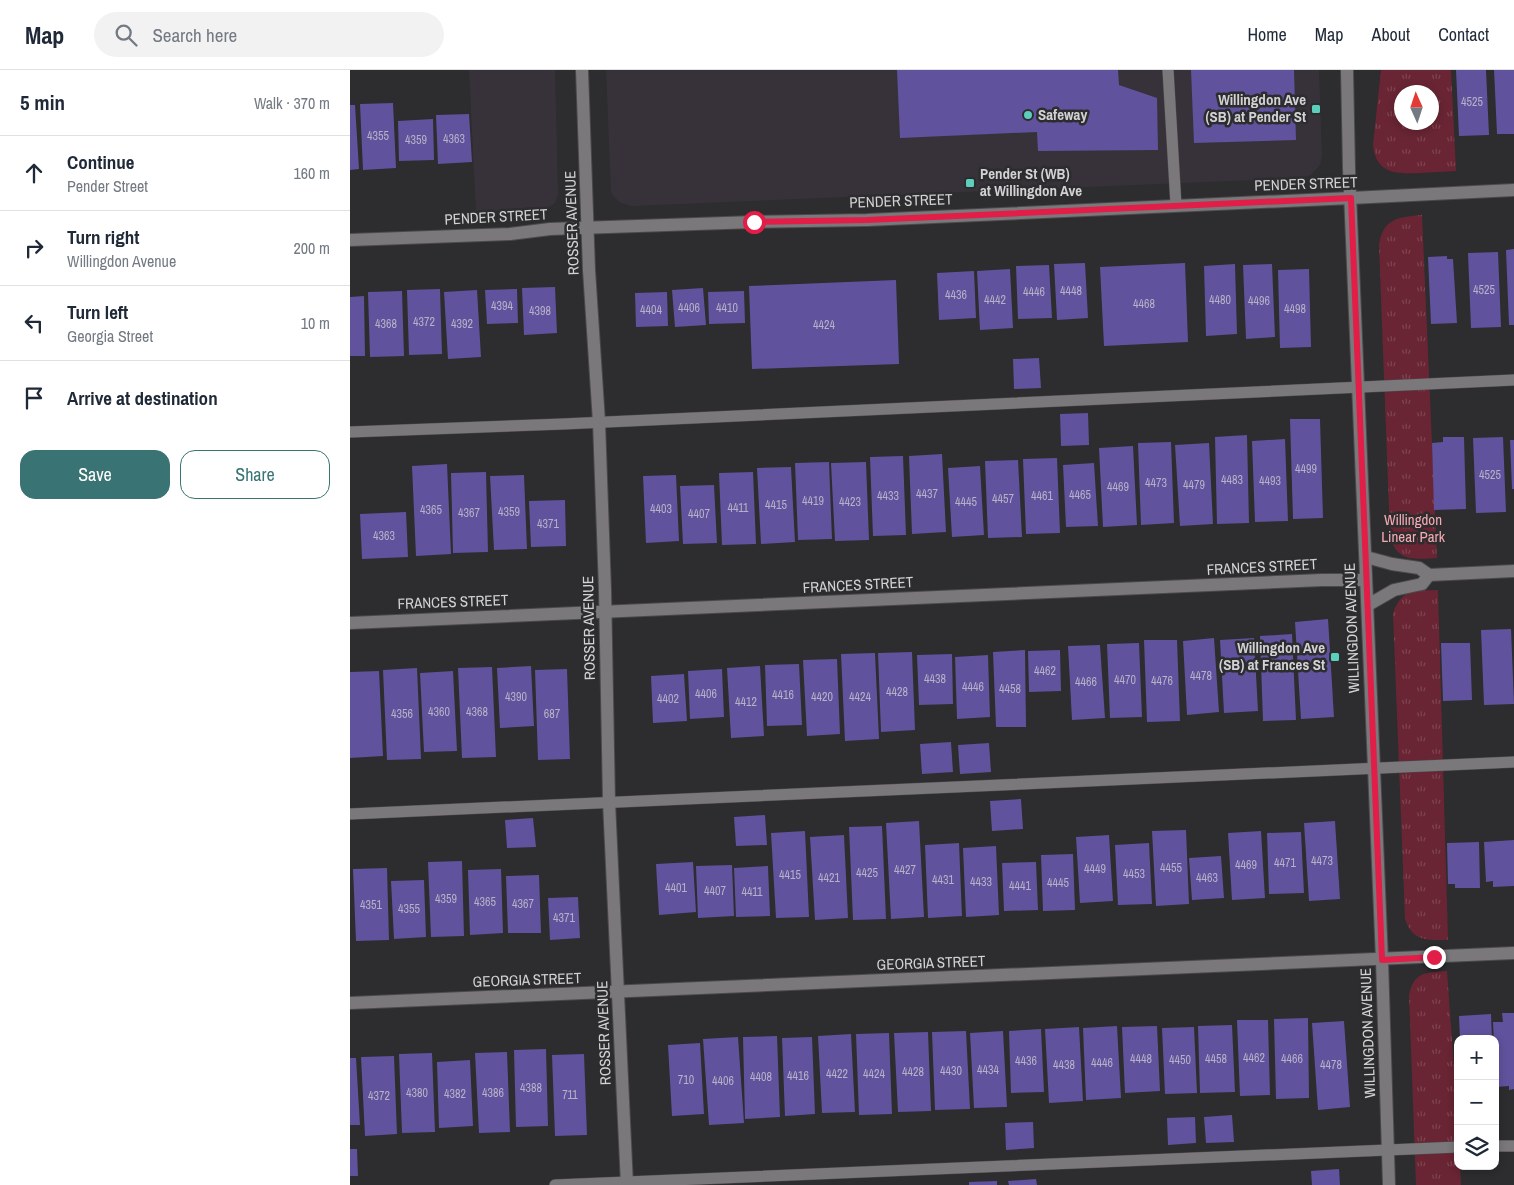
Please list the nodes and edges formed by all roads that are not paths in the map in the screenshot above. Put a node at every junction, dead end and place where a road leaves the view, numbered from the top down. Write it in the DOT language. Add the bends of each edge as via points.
graph roads {
  1 [pos="582,70"];
  2 [pos="1168,70"];
  3 [pos="1347,70"];
  4 [pos="1514,190"];
  5 [pos="1351,198"];
  6 [pos="1176,205"];
  7 [pos="588,228"];
  8 [pos="350,240"];
  9 [pos="1514,380"];
  10 [pos="1359,387"];
  11 [pos="599,422"];
  12 [pos="350,432"];
  13 [pos="1366,557"];
  14 [pos="1514,571"];
  15 [pos="1429,575"];
  16 [pos="1366,580"];
  17 [pos="1368,605"];
  18 [pos="605,612"];
  19 [pos="350,623"];
  20 [pos="1514,762"];
  21 [pos="1374,768"];
  22 [pos="609,802"];
  23 [pos="350,814"];
  24 [pos="1514,953"];
  25 [pos="1382,960"];
  26 [pos="618,992"];
  27 [pos="350,1003"];
  28 [pos="1499,1146"];
  29 [pos="1514,1146"];
  30 [pos="1454,1147"];
  31 [pos="1388,1149"];
  32 [pos="627,1184"];
  33 [pos="555,1185"];
  34 [pos="1389,1185"];
  1 -- 7 [label="street, ROSSER AVENUE"];
  2 -- 6 [label="lane"];
  3 -- 5 [label="street, WILLINGDON AVENUE"];
  4 -- 5 [label="street, PENDER STREET"];
  5 -- 6 [label="street, PENDER STREET"];
  5 -- 10 [label="street, WILLINGDON AVENUE"];
  6 -- 7 [label="street, PENDER STREET" via="867,220"];
  7 -- 8 [label="street, PENDER STREET"];
  7 -- 11 [label="street, ROSSER AVENUE"];
  9 -- 10 [label="lane"];
  10 -- 11 [label="lane"];
  10 -- 13 [label="street, WILLINGDON AVENUE"];
  11 -- 12 [label="lane"];
  11 -- 18 [label="street, ROSSER AVENUE"];
  13 -- 15 [label="street" via="1419,568"];
  13 -- 16 [label="street, WILLINGDON AVENUE"];
  14 -- 15 [label="street"];
  15 -- 17 [label="street" via="1422,584 1394,590"];
  16 -- 17 [label="street, WILLINGDON AVENUE"];
  16 -- 18 [label="street, FRANCES STREET"];
  17 -- 21 [label="street, WILLINGDON AVENUE"];
  18 -- 19 [label="street, FRANCES STREET"];
  18 -- 22 [label="street, ROSSER AVENUE"];
  20 -- 21 [label="lane"];
  21 -- 22 [label="lane"];
  21 -- 25 [label="street, WILLINGDON AVENUE"];
  22 -- 23 [label="lane"];
  22 -- 26 [label="street, ROSSER AVENUE"];
  24 -- 25 [label="street, GEORGIA STREET"];
  25 -- 26 [label="street, GEORGIA STREET"];
  25 -- 31 [label="street, WILLINGDON AVENUE"];
  26 -- 27 [label="street, GEORGIA STREET"];
  26 -- 32 [label="street, ROSSER AVENUE"];
  28 -- 29 [label="lane"];
  30 -- 31 [label="lane"];
  31 -- 32 [label="lane"];
  31 -- 34 [label="street, WILLINGDON AVENUE"];
  32 -- 33 [label="lane"];
}
